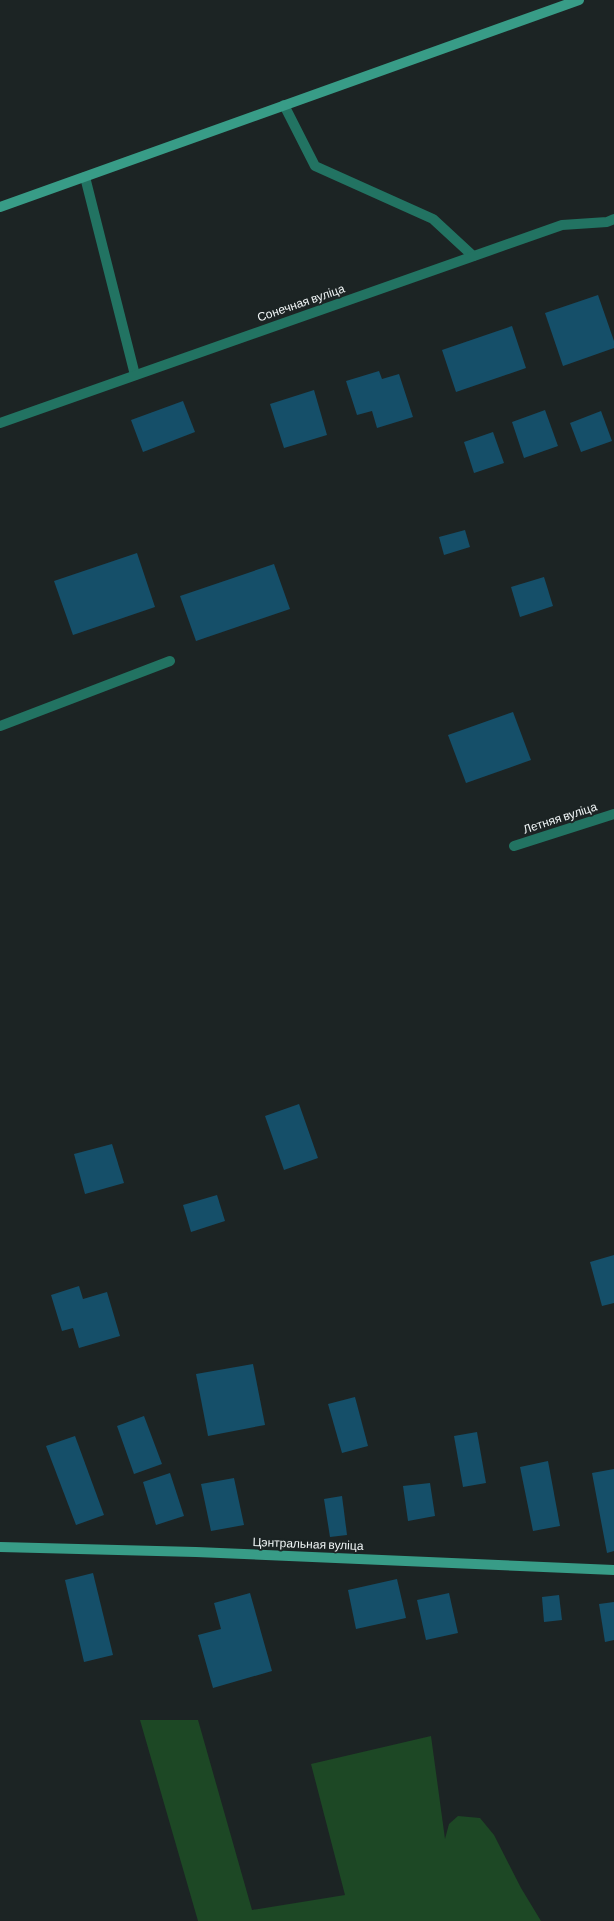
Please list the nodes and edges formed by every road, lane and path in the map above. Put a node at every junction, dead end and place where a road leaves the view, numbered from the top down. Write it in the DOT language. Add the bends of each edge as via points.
graph roads {
  1 [pos="579,0"];
  2 [pos="284,105"];
  3 [pos="84,177"];
  4 [pos="0,207"];
  5 [pos="614,219"];
  6 [pos="473,256"];
  7 [pos="135,375"];
  8 [pos="0,422"];
  9 [pos="170,661"];
  10 [pos="0,726"];
  11 [pos="614,814"];
  12 [pos="514,846"];
  13 [pos="0,1547"];
  14 [pos="614,1570"];
  1 -- 2 [label="street"];
  2 -- 3 [label="street"];
  2 -- 6 [label="street" via="315,166 433,219"];
  3 -- 4 [label="street"];
  3 -- 7 [label="street"];
  5 -- 6 [label="street, Сонечная вуліца" via="607,222 562,225"];
  6 -- 7 [label="street, Сонечная вуліца"];
  7 -- 8 [label="street, Сонечная вуліца"];
  9 -- 10 [label="street"];
  11 -- 12 [label="street, Летняя вуліца"];
  13 -- 14 [label="street, Цэнтральная вуліца" via="196,1552"];
}
